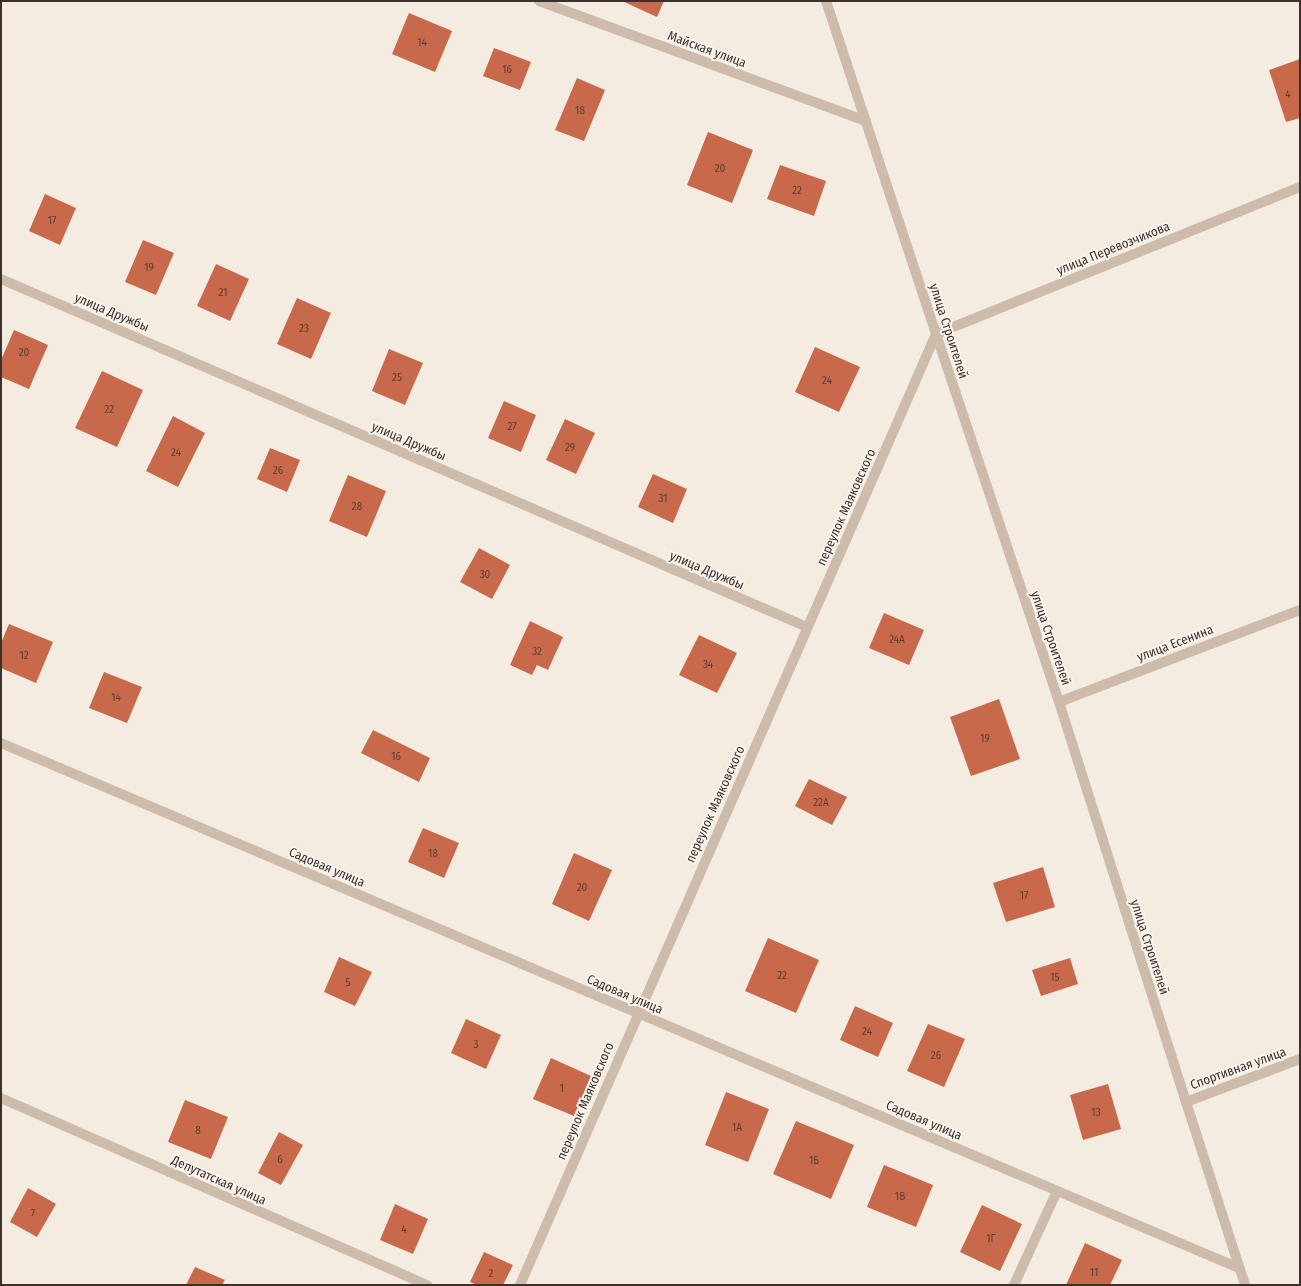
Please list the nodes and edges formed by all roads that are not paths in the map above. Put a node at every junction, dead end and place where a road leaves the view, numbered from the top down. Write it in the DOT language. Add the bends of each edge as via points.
graph roads {
  1 [pos="539,1"];
  2 [pos="826,1"];
  3 [pos="866,121"];
  4 [pos="1300,187"];
  5 [pos="1,278"];
  6 [pos="936,334"];
  7 [pos="1300,610"];
  8 [pos="807,627"];
  9 [pos="1059,702"];
  10 [pos="1,743"];
  11 [pos="638,1013"];
  12 [pos="1300,1059"];
  13 [pos="1,1098"];
  14 [pos="1186,1102"];
  15 [pos="1057,1190"];
  16 [pos="1239,1268"];
  17 [pos="427,1285"];
  18 [pos="520,1285"];
  19 [pos="1014,1285"];
  20 [pos="1245,1285"];
  1 -- 3 [label="street, Майская улица"];
  2 -- 3 [label="street, улица Строителей"];
  3 -- 6 [label="street, улица Строителей"];
  4 -- 6 [label="street, улица Перевозчикова"];
  5 -- 8 [label="street, улица Дружбы"];
  6 -- 8 [label="street, переулок Маяковского"];
  6 -- 9 [label="street, улица Строителей"];
  7 -- 9 [label="street, улица Есенина"];
  8 -- 11 [label="street, переулок Маяковского"];
  9 -- 14 [label="street, улица Строителей"];
  10 -- 11 [label="street, Садовая улица"];
  11 -- 15 [label="street, Садовая улица"];
  11 -- 18 [label="street, переулок Маяковского"];
  12 -- 14 [label="street, Спортивная улица"];
  13 -- 17 [label="street, Депутатская улица"];
  14 -- 16 [label="street, улица Строителей"];
  15 -- 16 [label="street, Садовая улица"];
  15 -- 19 [label="street"];
  16 -- 20 [label="street, улица Строителей"];
}
